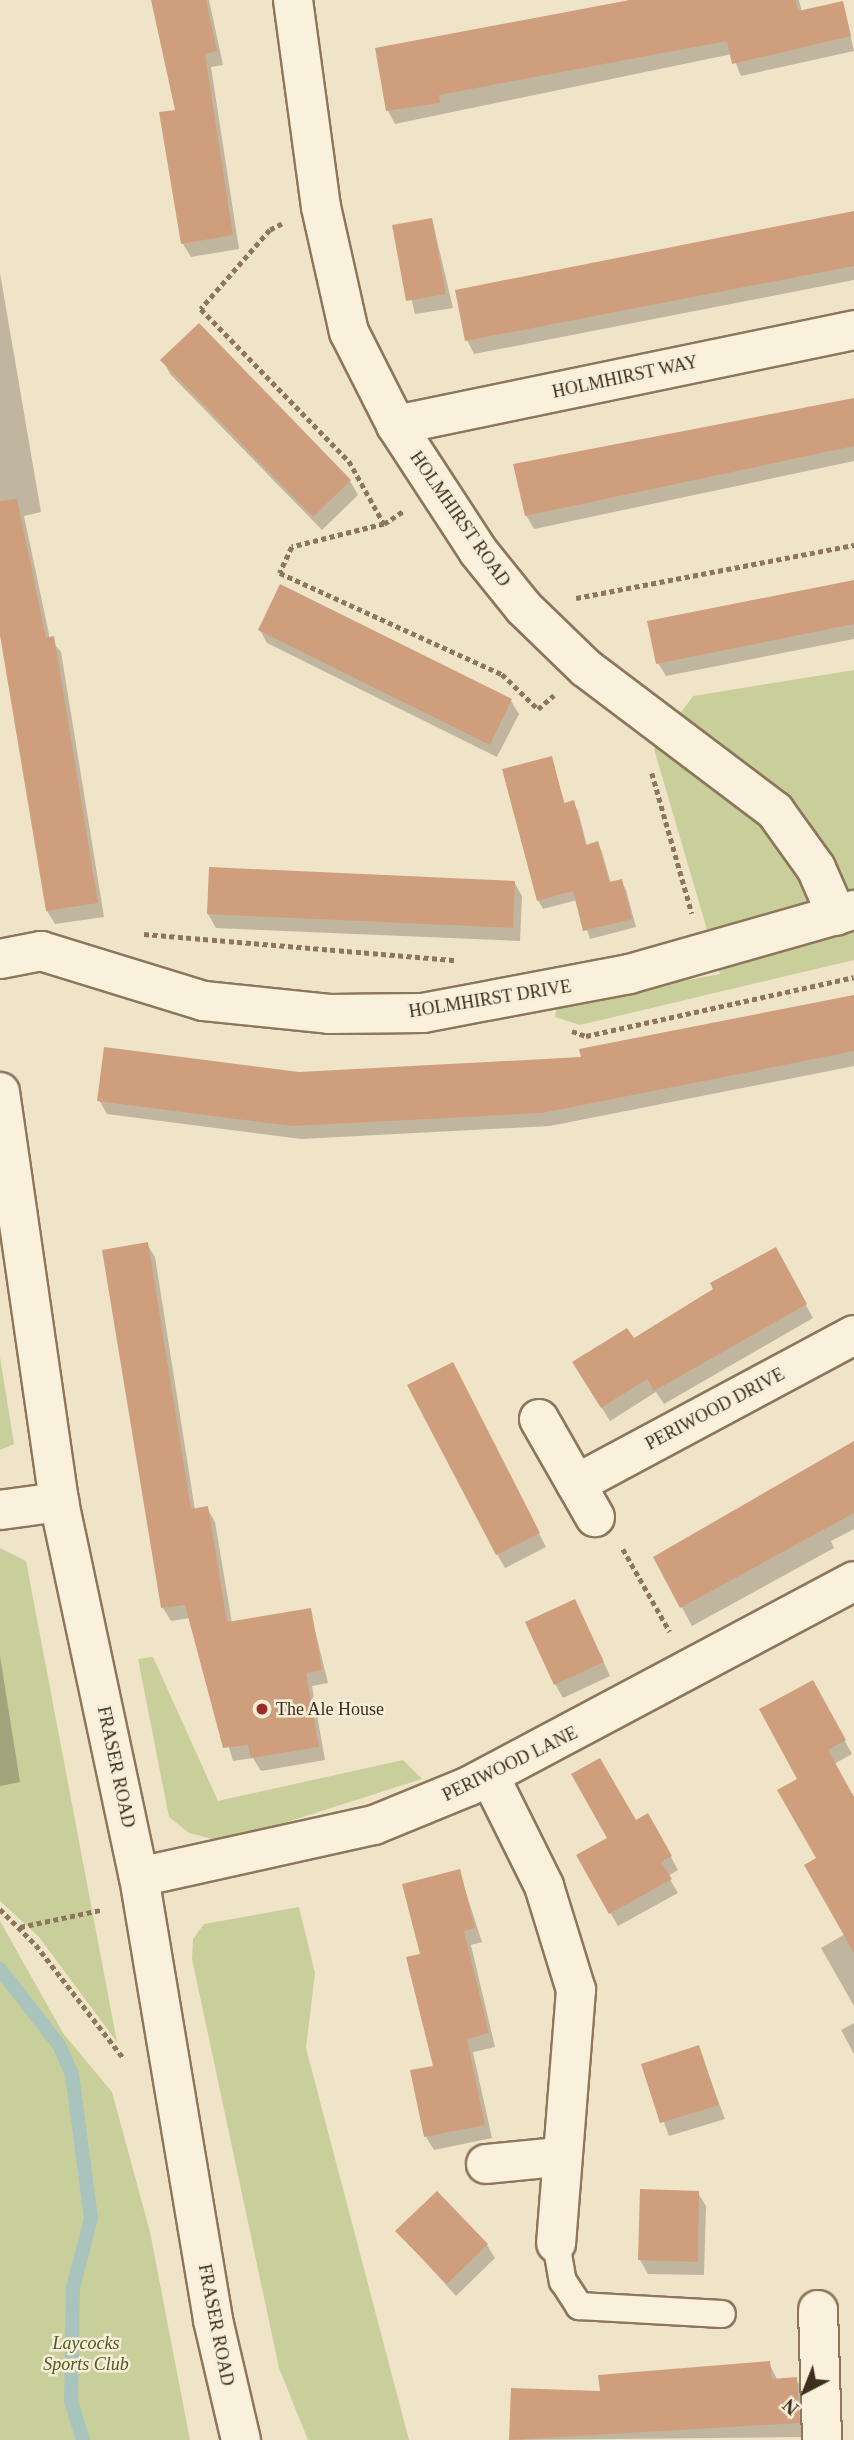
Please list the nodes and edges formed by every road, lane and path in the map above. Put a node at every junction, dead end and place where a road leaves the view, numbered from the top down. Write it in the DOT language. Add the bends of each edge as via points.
graph roads {
  1 [pos="293,0"];
  2 [pos="321,208"];
  3 [pos="854,330"];
  4 [pos="396,425"];
  5 [pos="435,488"];
  6 [pos="384,524"];
  7 [pos="854,545"];
  8 [pos="524,608"];
  9 [pos="586,668"];
  10 [pos="649,764"];
  11 [pos="846,913"];
  12 [pos="131,933"];
  13 [pos="705,953"];
  14 [pos="0,959"];
  15 [pos="471,961"];
  16 [pos="854,976"];
  17 [pos="561,1026"];
  18 [pos="0,1091"];
  19 [pos="854,1335"];
  20 [pos="539,1419"];
  21 [pos="576,1484"];
  22 [pos="59,1502"];
  23 [pos="0,1510"];
  24 [pos="595,1517"];
  25 [pos="849,1595"];
  26 [pos="692,1670"];
  27 [pos="490,1777"];
  28 [pos="141,1890"];
  29 [pos="0,1909"];
  30 [pos="20,1927"];
  31 [pos="179,2099"];
  32 [pos="558,2157"];
  33 [pos="486,2164"];
  34 [pos="556,2243"];
  35 [pos="818,2310"];
  36 [pos="722,2314"];
  37 [pos="242,2440"];
  38 [pos="822,2440"];
  1 -- 2 [label="street, HOLMHIRST ROAD"];
  2 -- 4 [label="street, HOLMHIRST ROAD" via="349,332"];
  2 -- 6 [label="path" via="270,229 201,309 349,461"];
  3 -- 4 [label="street, HOLMHIRST WAY"];
  4 -- 5 [label="street, HOLMHIRST ROAD"];
  5 -- 6 [label="path"];
  5 -- 8 [label="street, HOLMHIRST ROAD"];
  6 -- 9 [label="path" via="292,547 281,573 502,674 538,709"];
  7 -- 8 [label="path"];
  8 -- 9 [label="street, HOLMHIRST ROAD"];
  9 -- 11 [label="street, HOLMHIRST ROAD" via="775,811"];
  10 -- 13 [label="path"];
  11 -- 13 [label="street, HOLMHIRST DRIVE"];
  12 -- 15 [label="path"];
  13 -- 14 [label="street, HOLMHIRST DRIVE" via="517,998 423,1013 328,1014 204,1001 41,951"];
  16 -- 17 [label="path" via="586,1036"];
  18 -- 22 [label="street, FRASER ROAD"];
  19 -- 21 [label="street, PERIWOOD DRIVE"];
  20 -- 21 [label="street"];
  21 -- 24 [label="street"];
  22 -- 23 [label="street"];
  22 -- 28 [label="street, FRASER ROAD"];
  24 -- 26 [label="path" via="614,1533"];
  25 -- 26 [label="street, PERIWOOD LANE"];
  26 -- 27 [label="street, PERIWOOD LANE"];
  27 -- 28 [label="street, PERIWOOD LANE" via="374,1825"];
  27 -- 32 [label="street" via="544,1886 576,1990"];
  28 -- 30 [label="path"];
  28 -- 31 [label="street, FRASER ROAD"];
  29 -- 30 [label="path"];
  30 -- 31 [label="path" via="115,2052"];
  31 -- 37 [label="street, FRASER ROAD" via="213,2320"];
  32 -- 33 [label="street"];
  32 -- 34 [label="street"];
  34 -- 36 [label="lane" via="563,2281 579,2306"];
  35 -- 38 [label="street"];
}
